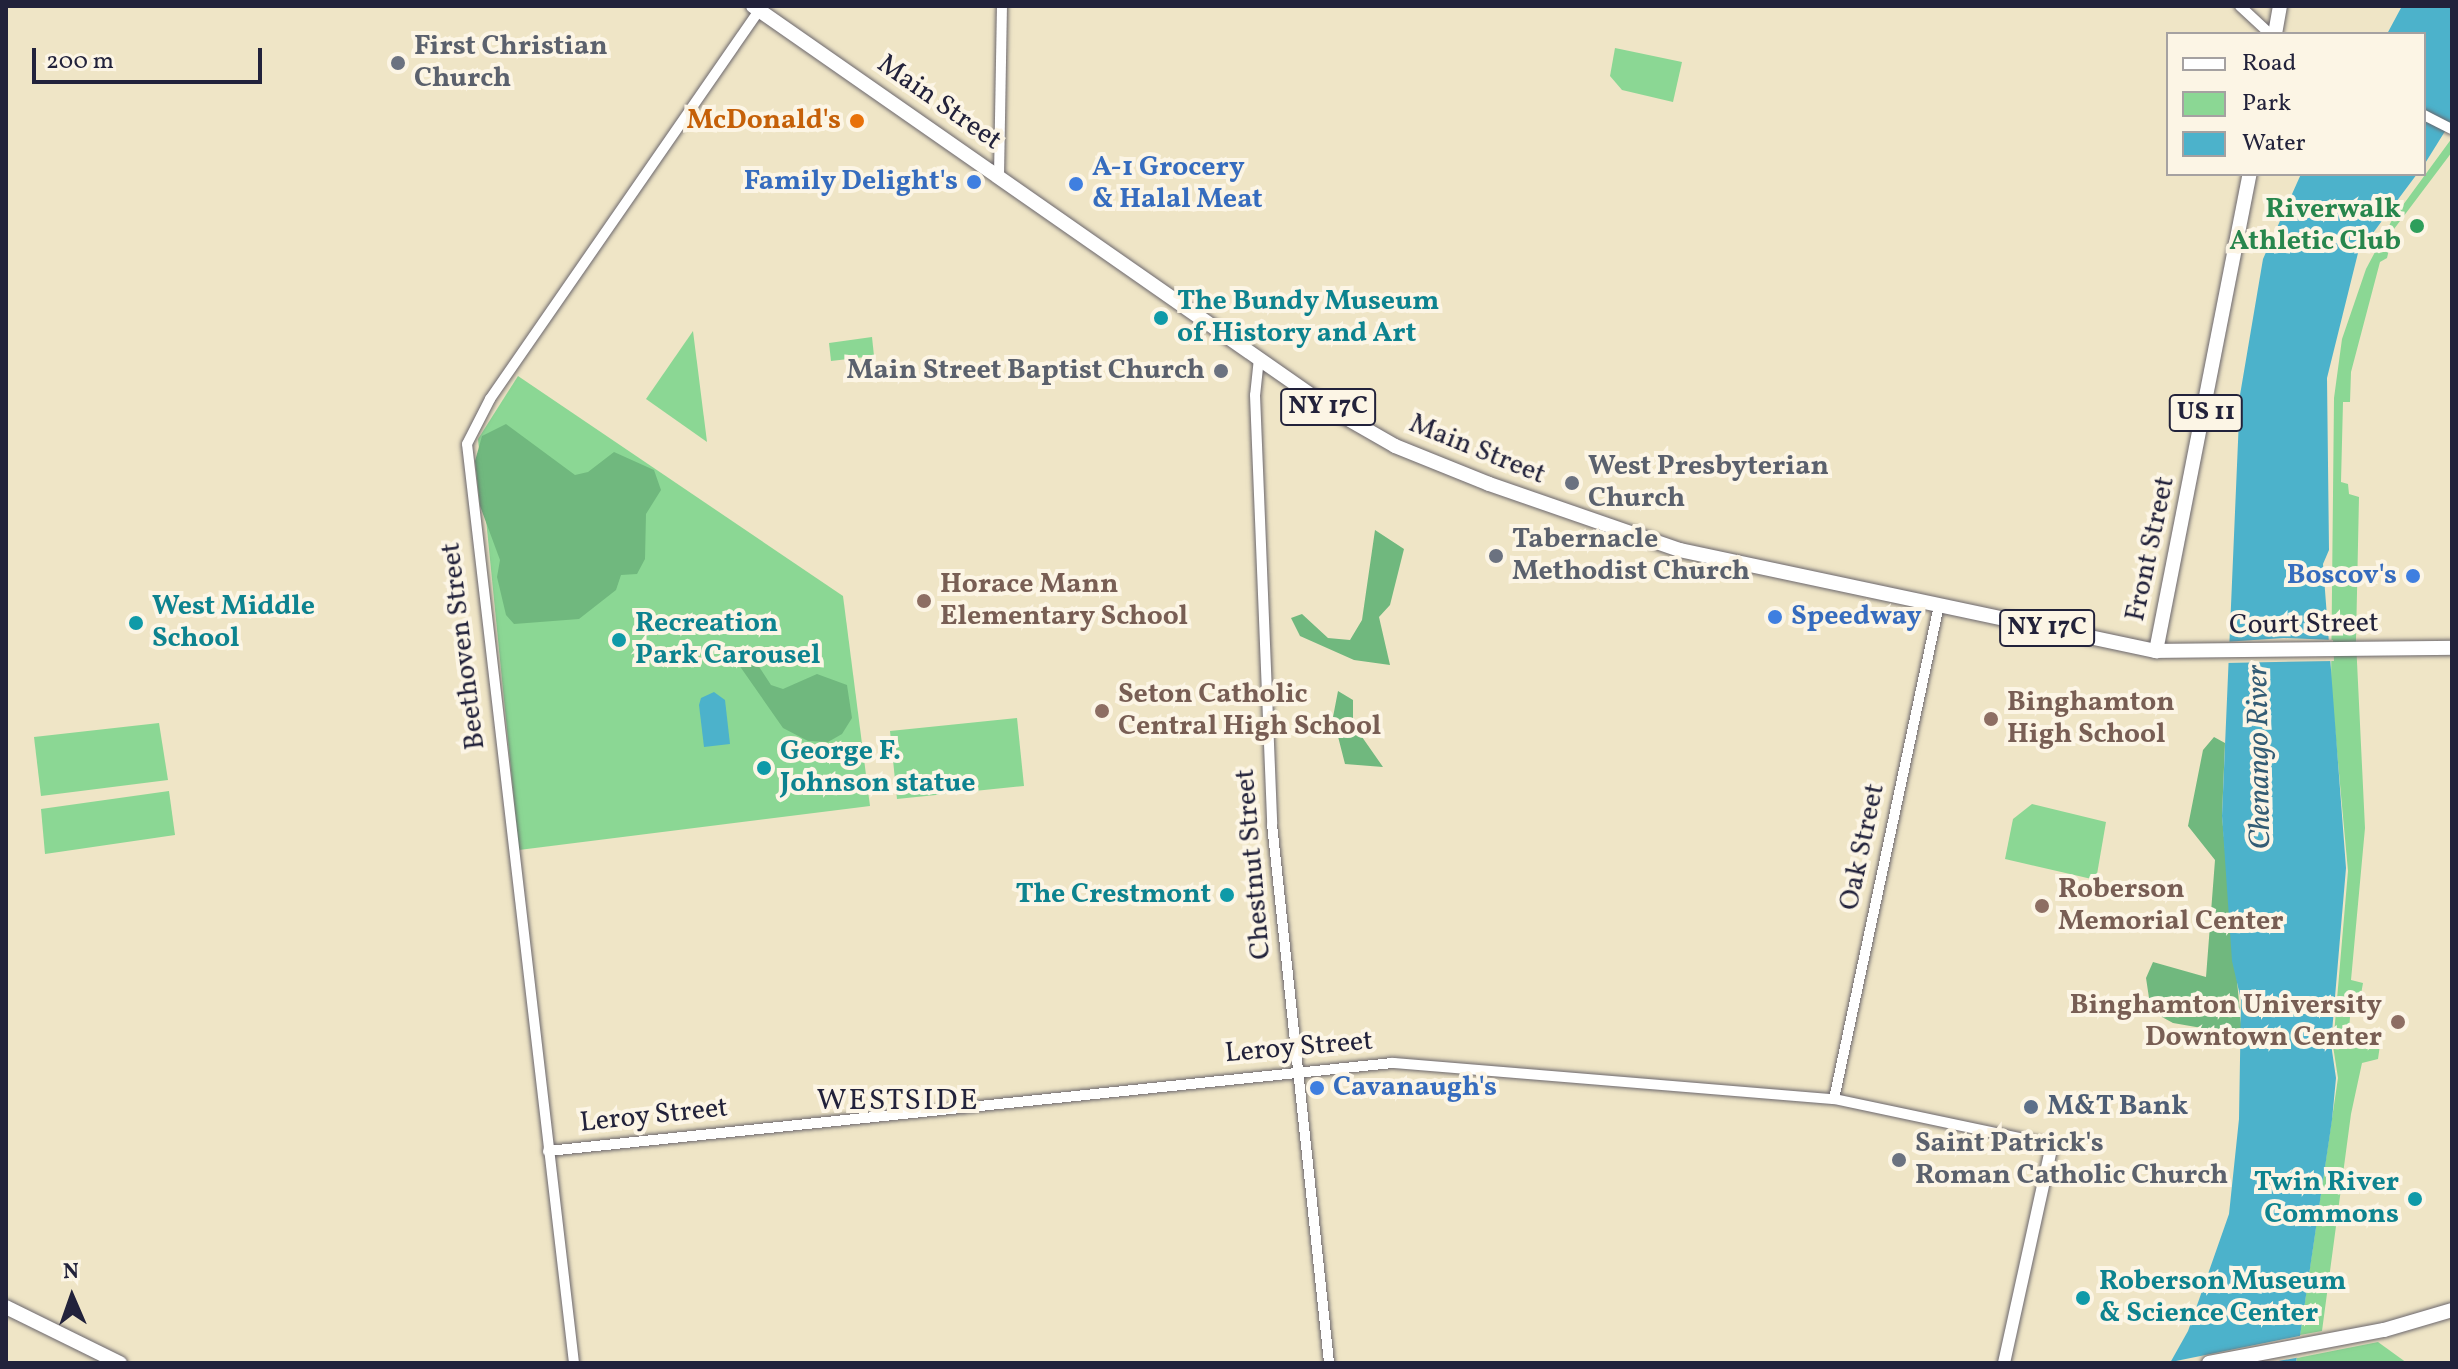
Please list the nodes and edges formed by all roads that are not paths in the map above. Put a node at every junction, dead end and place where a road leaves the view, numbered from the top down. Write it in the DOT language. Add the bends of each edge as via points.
graph roads {
  1 [pos="1002,6"];
  2 [pos="2240,6"];
  3 [pos="2280,6"];
  4 [pos="756,8"];
  5 [pos="2270,32"];
  6 [pos="2273,32"];
  7 [pos="2426,116"];
  8 [pos="2452,129"];
  9 [pos="999,176"];
  10 [pos="2250,176"];
  11 [pos="1259,358"];
  12 [pos="1939,605"];
  13 [pos="2452,648"];
  14 [pos="2156,651"];
  15 [pos="1298,1071"];
  16 [pos="1834,1099"];
  17 [pos="2052,1145"];
  18 [pos="548,1151"];
  19 [pos="6,1307"];
  20 [pos="2449,1314"];
  21 [pos="120,1363"];
  22 [pos="574,1363"];
  23 [pos="1329,1363"];
  24 [pos="2004,1363"];
  25 [pos="2209,1363"];
  1 -- 9 [label="street"];
  2 -- 5 [label="street"];
  3 -- 6 [label="main road"];
  4 -- 9 [label="main road, Main Street / NY 17C"];
  4 -- 18 [label="street, Beethoven Street" via="490,399 467,444"];
  7 -- 8 [label="street"];
  9 -- 11 [label="main road, Main Street / NY 17C"];
  10 -- 14 [label="main road, Front Street / US 11"];
  11 -- 12 [label="main road, Main Street / NY 17C" via="1395,446 1600,526 1680,550"];
  11 -- 15 [label="street, Chestnut Street" via="1255,395 1270,783"];
  12 -- 14 [label="main road, Main Street / NY 17C"];
  12 -- 16 [label="street, Oak Street"];
  13 -- 14 [label="main road, Court Street"];
  15 -- 16 [label="street, Leroy Street" via="1393,1063"];
  15 -- 18 [label="street, Leroy Street"];
  15 -- 23 [label="street, Chestnut Street"];
  16 -- 17 [label="street, Leroy Street"];
  17 -- 24 [label="main road"];
  18 -- 22 [label="street, Beethoven Street"];
  19 -- 21 [label="main road"];
  20 -- 25 [label="main road"];
}
